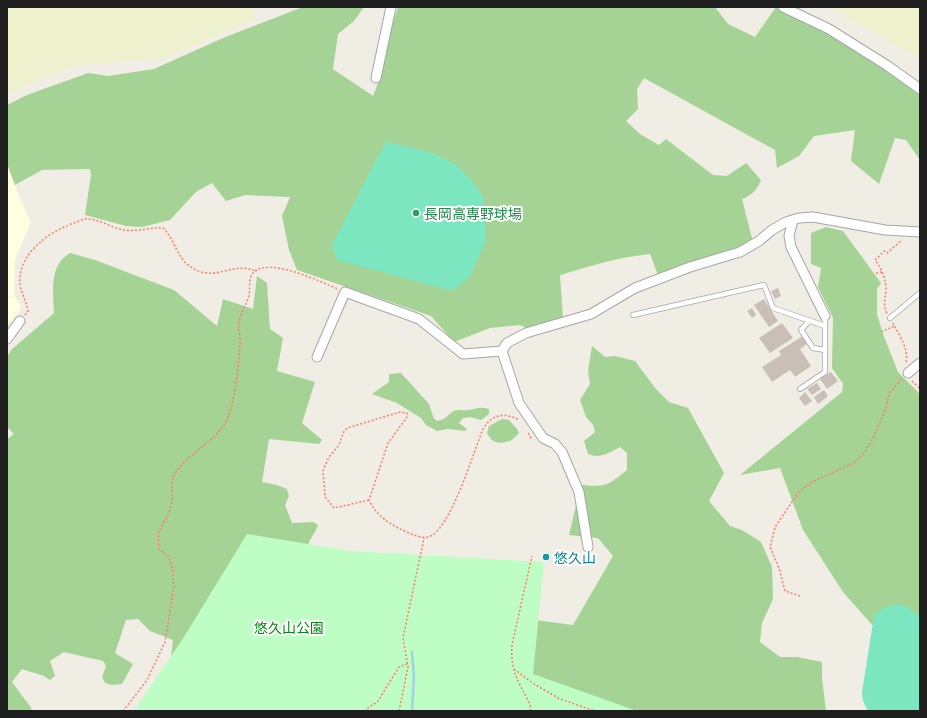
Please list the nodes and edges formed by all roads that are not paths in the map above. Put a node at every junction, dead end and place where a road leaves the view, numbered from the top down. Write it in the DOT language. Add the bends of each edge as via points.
graph roads {
  1 [pos="391,7"];
  2 [pos="783,7"];
  3 [pos="376,78"];
  4 [pos="920,89"];
  5 [pos="793,220"];
  6 [pos="920,232"];
  7 [pos="920,293"];
  8 [pos="633,315"];
  9 [pos="825,316"];
  10 [pos="890,318"];
  11 [pos="809,320"];
  12 [pos="20,321"];
  13 [pos="825,326"];
  14 [pos="7,339"];
  15 [pos="825,350"];
  16 [pos="502,351"];
  17 [pos="317,357"];
  18 [pos="920,363"];
  19 [pos="908,373"];
  20 [pos="800,389"];
  21 [pos="588,547"];
  1 -- 3 [label="street"];
  2 -- 4 [label="street" via="829,29"];
  5 -- 6 [label="street" via="813,216 885,230"];
  5 -- 9 [label="street" via="791,247"];
  5 -- 16 [label="street" via="772,230 740,252 690,267 635,288 591,314 526,333 507,342"];
  7 -- 10 [label="lane"];
  8 -- 11 [label="lane" via="764,285 773,308"];
  9 -- 13 [label="lane"];
  11 -- 13 [label="lane"];
  11 -- 15 [label="lane" via="801,330 814,348"];
  12 -- 14 [label="street"];
  13 -- 15 [label="lane"];
  15 -- 20 [label="lane" via="825,372"];
  16 -- 17 [label="street" via="463,354 419,319 345,292"];
  16 -- 21 [label="street" via="519,402 544,438 555,444 562,452 579,492"];
  18 -- 19 [label="street"];
}
